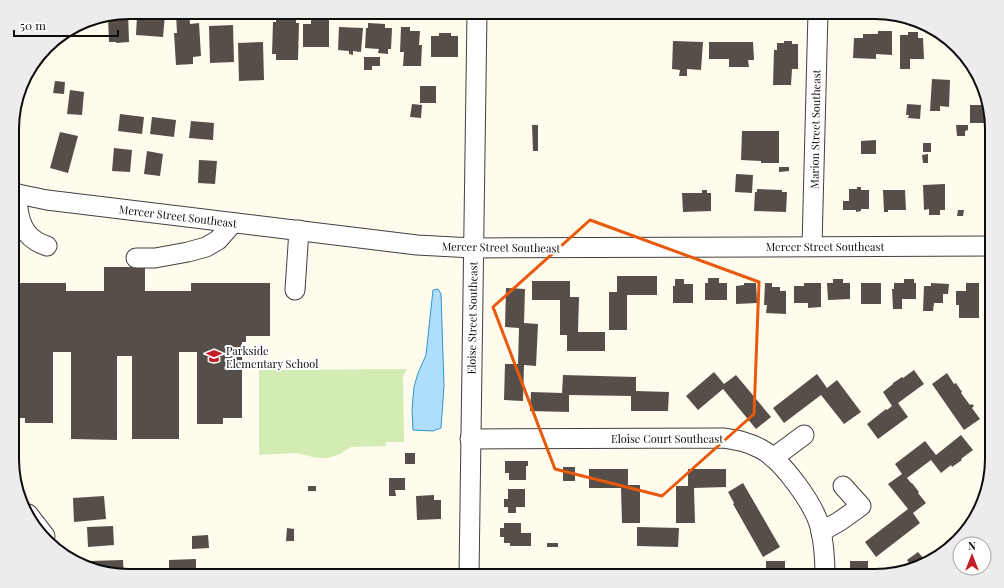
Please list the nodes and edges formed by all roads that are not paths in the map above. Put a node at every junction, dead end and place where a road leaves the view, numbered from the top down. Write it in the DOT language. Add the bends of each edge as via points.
graph roads {
  1 [pos="477,19"];
  2 [pos="818,19"];
  3 [pos="19,194"];
  4 [pos="19,213"];
  5 [pos="233,223"];
  6 [pos="299,230"];
  7 [pos="47,246"];
  8 [pos="812,246"];
  9 [pos="985,246"];
  10 [pos="473,248"];
  11 [pos="136,258"];
  12 [pos="295,290"];
  13 [pos="804,435"];
  14 [pos="470,439"];
  15 [pos="774,458"];
  16 [pos="844,486"];
  17 [pos="821,532"];
  18 [pos="468,569"];
  19 [pos="825,569"];
  1 -- 10 [label="street, Eloise Street Southeast"];
  2 -- 8 [label="street, Marion Street Southeast"];
  3 -- 5 [label="street, Mercer Street Southeast" via="47,200"];
  4 -- 7 [label="street" via="28,235"];
  5 -- 6 [label="street, Mercer Street Southeast"];
  5 -- 11 [label="street" via="218,240 206,247 155,258"];
  6 -- 10 [label="street, Mercer Street Southeast" via="417,245"];
  6 -- 12 [label="street"];
  8 -- 9 [label="street, Mercer Street Southeast"];
  8 -- 10 [label="street, Mercer Street Southeast"];
  10 -- 14 [label="street, Eloise Street Southeast"];
  13 -- 15 [label="street"];
  14 -- 15 [label="street, Eloise Court Southeast" via="723,438 743,441"];
  14 -- 18 [label="street, Eloise Street Southeast"];
  15 -- 17 [label="street, Eloise Court Southeast" via="801,489 812,507"];
  16 -- 17 [label="street" via="861,506"];
  17 -- 19 [label="street, Eloise Court Southeast"];
}
